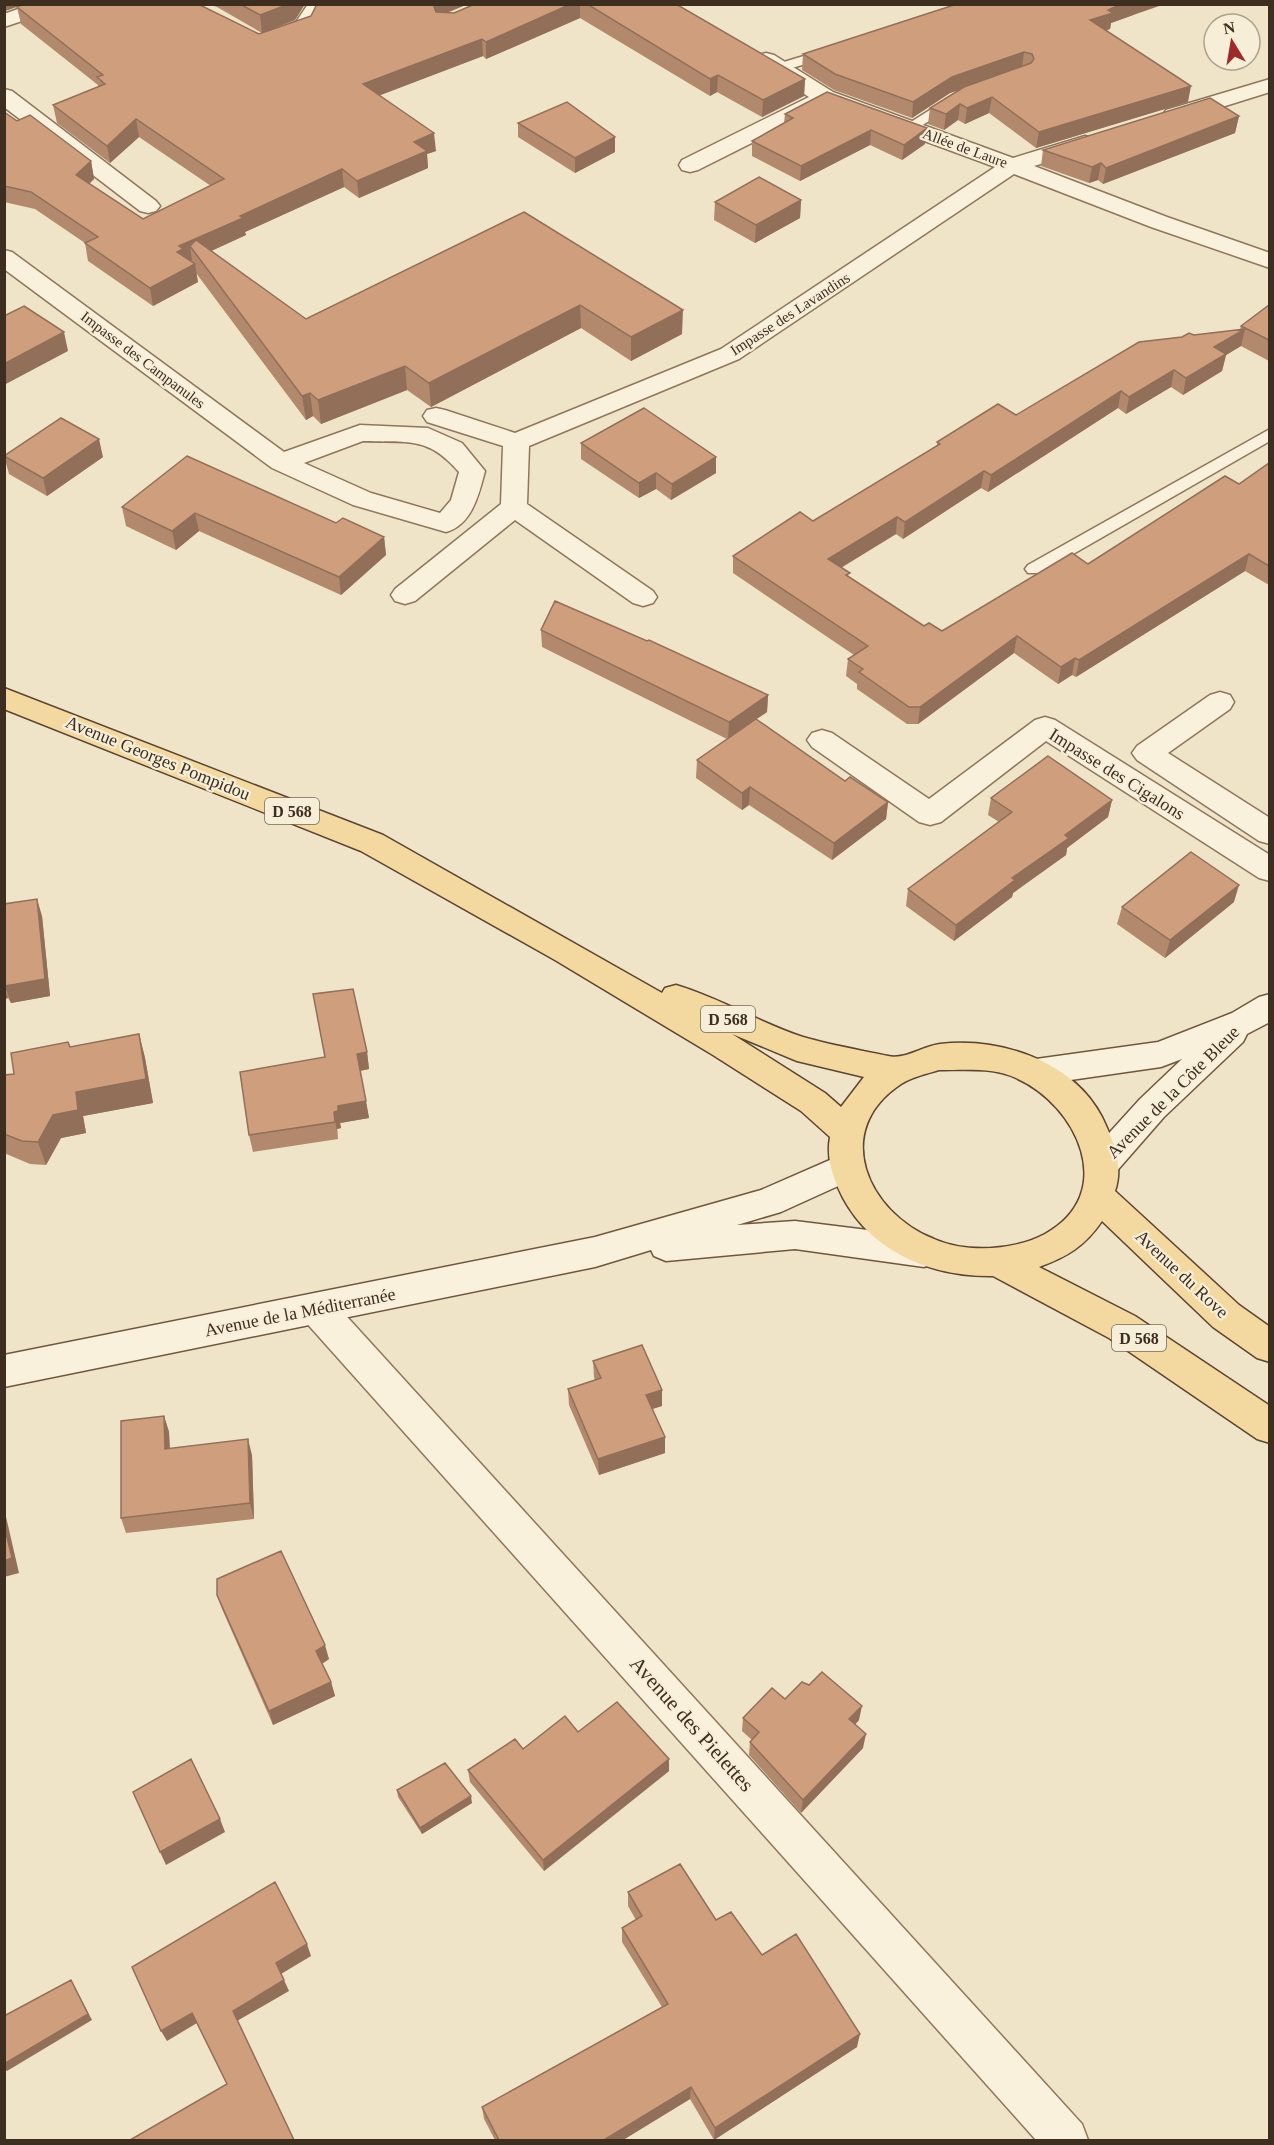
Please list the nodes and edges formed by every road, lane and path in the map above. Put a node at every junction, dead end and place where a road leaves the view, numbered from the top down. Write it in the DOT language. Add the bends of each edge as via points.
graph roads {
  1 [pos="54,4"];
  2 [pos="326,4"];
  3 [pos="4,21"];
  4 [pos="252,38"];
  5 [pos="845,48"];
  6 [pos="751,51"];
  7 [pos="779,68"];
  8 [pos="1269,85"];
  9 [pos="967,94"];
  10 [pos="4,96"];
  11 [pos="825,97"];
  12 [pos="1158,120"];
  13 [pos="910,127"];
  14 [pos="1102,137"];
  15 [pos="690,165"];
  16 [pos="1013,165"];
  17 [pos="148,206"];
  18 [pos="4,257"];
  19 [pos="1269,261"];
  20 [pos="436,416"];
  21 [pos="1269,434"];
  22 [pos="516,442"];
  23 [pos="281,462"];
  24 [pos="514,507"];
  25 [pos="1034,569"];
  26 [pos="405,595"];
  27 [pos="642,597"];
  28 [pos="4,698"];
  29 [pos="1220,702"];
  30 [pos="822,741"];
  31 [pos="1269,833"];
  32 [pos="1269,870"];
  33 [pos="566,951"];
  34 [pos="1256,1014"];
  35 [pos="895,1071"];
  36 [pos="1035,1072"];
  37 [pos="846,1131"];
  38 [pos="846,1167"];
  39 [pos="1100,1180"];
  40 [pos="595,1252"];
  41 [pos="924,1252"];
  42 [pos="1000,1263"];
  43 [pos="316,1308"];
  44 [pos="1269,1347"];
  45 [pos="4,1371"];
  46 [pos="1269,1427"];
  47 [pos="1066,2140"];
  1 -- 3 [label="street"];
  2 -- 4 [label="street" via="313,10 304,26 261,43"];
  5 -- 7 [label="lane"];
  6 -- 7 [label="street, Allée de Laure"];
  7 -- 11 [label="street, Allée de Laure"];
  8 -- 12 [label="street"];
  9 -- 13 [label="lane"];
  10 -- 17 [label="street"];
  11 -- 13 [label="street, Allée de Laure"];
  11 -- 15 [label="street"];
  13 -- 16 [label="street, Allée de Laure"];
  14 -- 16 [label="street, Impasse des Lavandins"];
  16 -- 19 [label="street, Allée de Laure"];
  16 -- 22 [label="street, Impasse des Lavandins" via="730,354"];
  18 -- 23 [label="street, Impasse des Campanules"];
  20 -- 22 [label="street"];
  21 -- 25 [label="lane"];
  22 -- 24 [label="street"];
  23 -- 23 [label="street, Impasse des Campanules" via="360,433 428,436 453,449 472,471 464,502 446,523 362,499"];
  24 -- 26 [label="street"];
  24 -- 27 [label="street"];
  28 -- 33 [label="main road, Avenue Georges Pompidou / D 568" via="372,843"];
  29 -- 31 [label="street" via="1147,753"];
  30 -- 32 [label="street, Impasse des Cigalons" via="930,814 1045,727"];
  33 -- 35 [label="main road, Avenue Georges Pompidou / D 568" via="797,1048"];
  33 -- 37 [label="main road, Avenue Georges Pompidou / D 568" via="813,1102"];
  34 -- 36 [label="street, Avenue de la Côte Bleue" via="1161,1054"];
  34 -- 39 [label="street, Avenue de la Côte Bleue" via="1152,1108"];
  35 -- 36 [label="main road" via="939,1057 989,1057"];
  35 -- 37 [label="main road" via="862,1099"];
  36 -- 39 [label="main road" via="1074,1101 1094,1131"];
  37 -- 38 [label="main road"];
  38 -- 40 [label="street, Avenue de la Méditerranée" via="769,1202"];
  38 -- 41 [label="main road" via="860,1201 886,1230"];
  39 -- 42 [label="main road" via="1078,1228 1043,1252"];
  39 -- 44 [label="main road, Avenue du Rove" via="1227,1316"];
  40 -- 41 [label="street, Avenue de la Méditerranée" via="795,1235"];
  40 -- 43 [label="street, Avenue de la Méditerranée"];
  41 -- 42 [label="main road" via="961,1262"];
  42 -- 46 [label="main road, D 568" via="1122,1327"];
  43 -- 45 [label="street, Avenue de la Méditerranée"];
  43 -- 47 [label="street, Avenue des Pielettes"];
}
